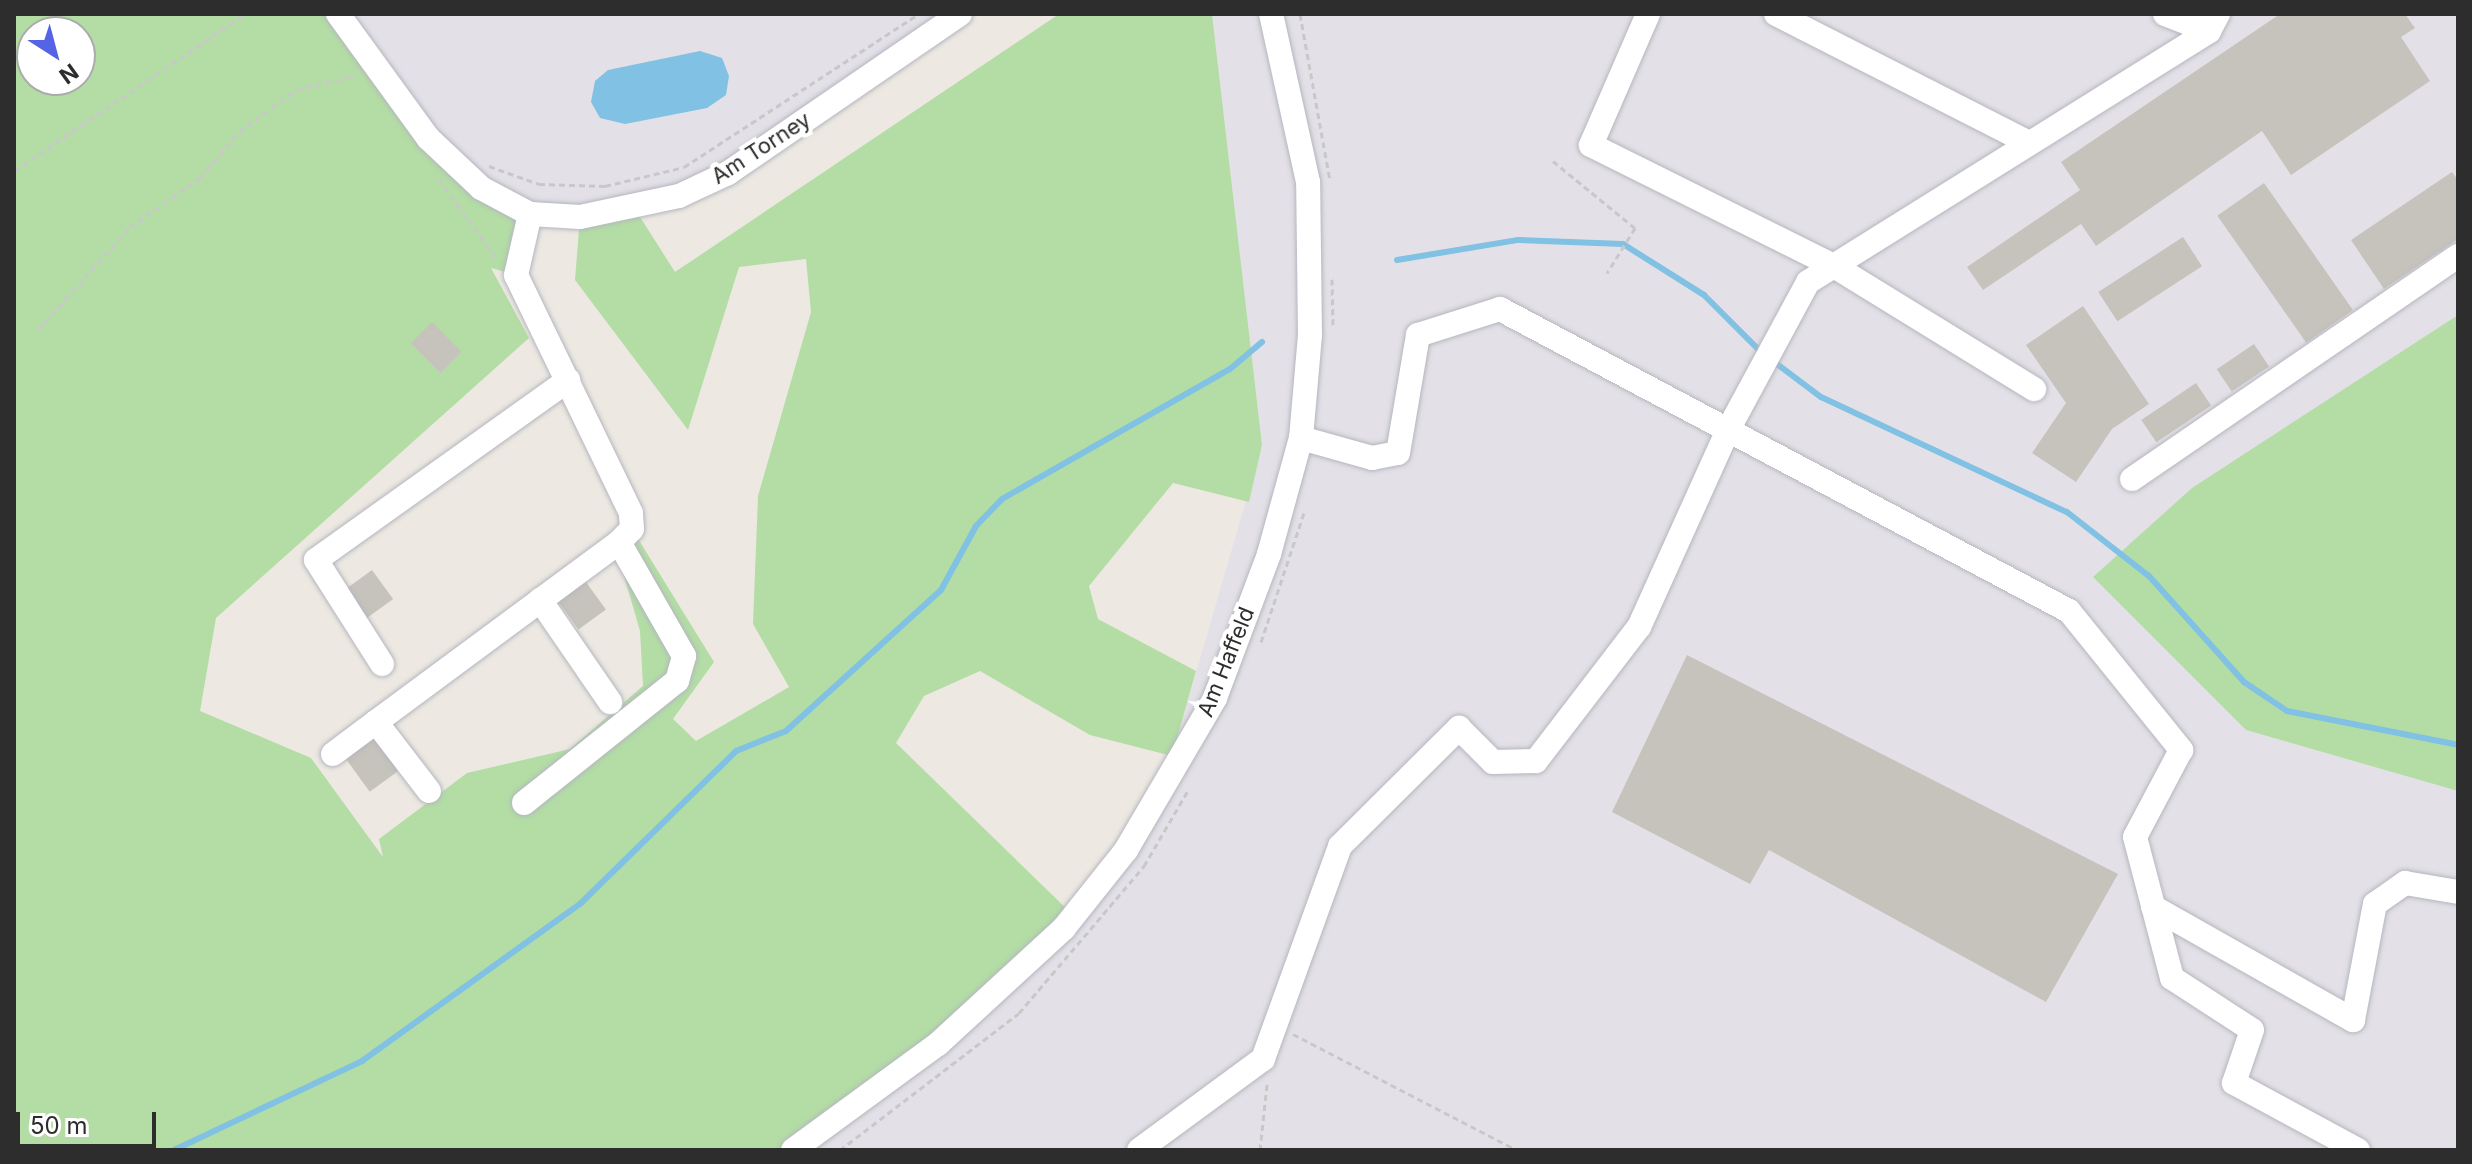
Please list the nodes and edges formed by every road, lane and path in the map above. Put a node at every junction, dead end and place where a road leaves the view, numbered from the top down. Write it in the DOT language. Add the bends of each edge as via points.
graph roads {
  1 [pos="245,14"];
  2 [pos="338,14"];
  3 [pos="919,14"];
  4 [pos="960,14"];
  5 [pos="1271,14"];
  6 [pos="1300,14"];
  7 [pos="1648,14"];
  8 [pos="1776,14"];
  9 [pos="2165,14"];
  10 [pos="2214,22"];
  11 [pos="375,65"];
  12 [pos="2029,143"];
  13 [pos="1553,161"];
  14 [pos="486,164"];
  15 [pos="14,171"];
  16 [pos="1331,187"];
  17 [pos="530,214"];
  18 [pos="2458,256"];
  19 [pos="1332,263"];
  20 [pos="1834,266"];
  21 [pos="1607,273"];
  22 [pos="38,330"];
  23 [pos="1332,339"];
  24 [pos="568,380"];
  25 [pos="2034,389"];
  26 [pos="1728,430"];
  27 [pos="1301,438"];
  28 [pos="2132,479"];
  29 [pos="1307,503"];
  30 [pos="619,542"];
  31 [pos="540,600"];
  32 [pos="1257,651"];
  33 [pos="382,664"];
  34 [pos="610,702"];
  35 [pos="376,722"];
  36 [pos="333,754"];
  37 [pos="1189,787"];
  38 [pos="429,791"];
  39 [pos="524,803"];
  40 [pos="2458,892"];
  41 [pos="2153,907"];
  42 [pos="1273,1023"];
  43 [pos="1268,1071"];
  44 [pos="793,1150"];
  45 [pos="840,1150"];
  46 [pos="1139,1150"];
  47 [pos="1260,1150"];
  48 [pos="1517,1150"];
  49 [pos="2358,1150"];
  1 -- 15 [label="path"];
  2 -- 11 [label="street, Am Torney"];
  3 -- 14 [label="path" via="684,167 605,186 539,184"];
  4 -- 17 [label="street, Am Torney" via="728,173 679,196 580,217"];
  5 -- 27 [label="street, Am Haffeld" via="1308,182 1310,335"];
  6 -- 16 [label="path"];
  7 -- 20 [label="street" via="1591,145"];
  8 -- 12 [label="street"];
  9 -- 10 [label="street"];
  10 -- 12 [label="street"];
  11 -- 17 [label="street, Am Torney" via="428,138 481,188"];
  11 -- 22 [label="path" via="341,82 296,90 239,132 200,178 130,227"];
  12 -- 20 [label="street"];
  13 -- 21 [label="path" via="1635,228"];
  17 -- 24 [label="street" via="516,275"];
  18 -- 28 [label="street"];
  19 -- 23 [label="path"];
  20 -- 25 [label="street"];
  20 -- 26 [label="street" via="1808,282"];
  24 -- 30 [label="street" via="631,513 632,529"];
  24 -- 33 [label="street" via="316,560"];
  26 -- 27 [label="street" via="1500,309 1418,335 1398,453 1372,458"];
  26 -- 41 [label="street" via="2069,611 2181,750 2135,837"];
  26 -- 42 [label="street" via="1639,627 1536,761 1493,762 1459,728 1340,846"];
  27 -- 44 [label="street, Am Haffeld" via="1269,554 1215,698 1126,850 1064,928 999,991"];
  29 -- 32 [label="path" via="1291,564"];
  30 -- 31 [label="street"];
  30 -- 39 [label="street" via="684,656 677,681"];
  31 -- 34 [label="street"];
  31 -- 35 [label="street"];
  35 -- 36 [label="street"];
  35 -- 38 [label="street"];
  37 -- 45 [label="path" via="1144,866 1019,1013"];
  40 -- 41 [label="street" via="2405,883 2375,904 2353,1020"];
  41 -- 49 [label="street" via="2172,978 2252,1030 2234,1083"];
  42 -- 46 [label="street" via="1263,1059"];
  42 -- 48 [label="path"];
  43 -- 47 [label="path"];
}
